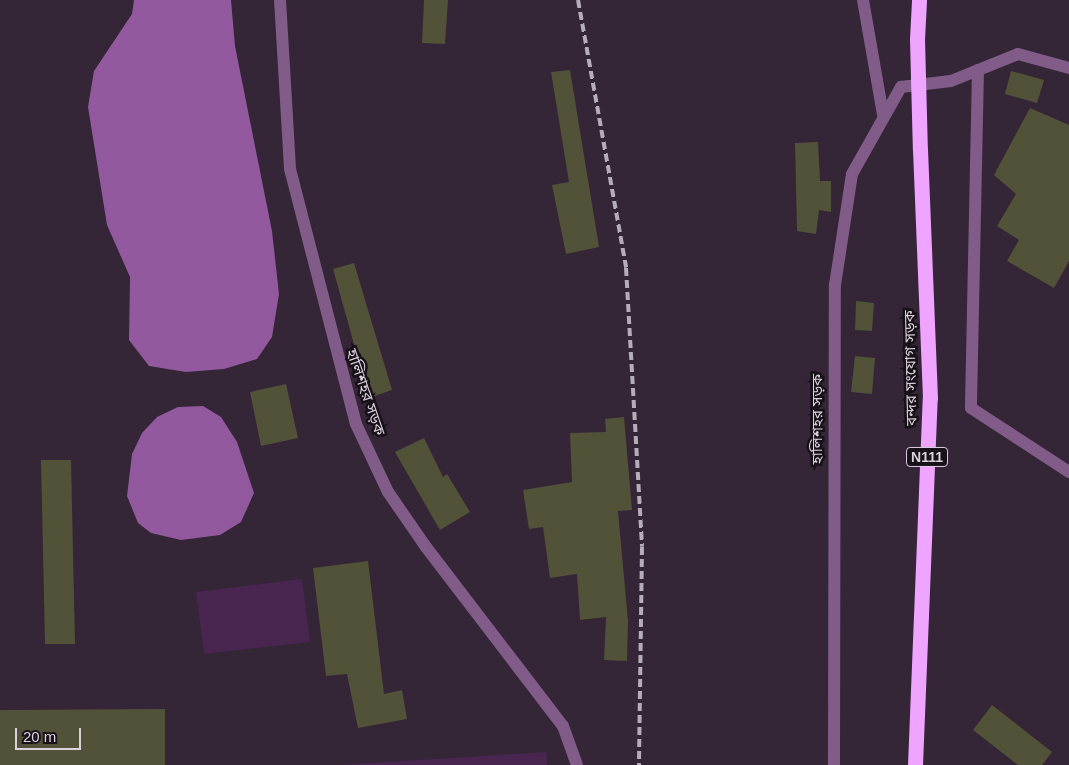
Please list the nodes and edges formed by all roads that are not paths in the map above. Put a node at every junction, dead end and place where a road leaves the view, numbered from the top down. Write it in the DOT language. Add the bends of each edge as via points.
graph roads {
  1 [pos="280,0"];
  2 [pos="863,0"];
  3 [pos="919,0"];
  4 [pos="1069,68"];
  5 [pos="978,70"];
  6 [pos="883,115"];
  7 [pos="1069,472"];
  8 [pos="577,765"];
  9 [pos="834,765"];
  10 [pos="915,765"];
  1 -- 8 [label="street, হালিশহর সড়ক" via="290,170 356,424 388,492 426,547 564,726"];
  2 -- 6 [label="street"];
  3 -- 10 [label="highway, বন্দর সংযোগ সড়ক / N111, bridge" via="920,150 930,398"];
  4 -- 5 [label="street" via="1018,54"];
  5 -- 6 [label="street, হালিশহর সড়ক" via="951,81 901,87"];
  5 -- 7 [label="street" via="971,408"];
  6 -- 9 [label="street, হালিশহর সড়ক" via="852,174 835,285"];
}
